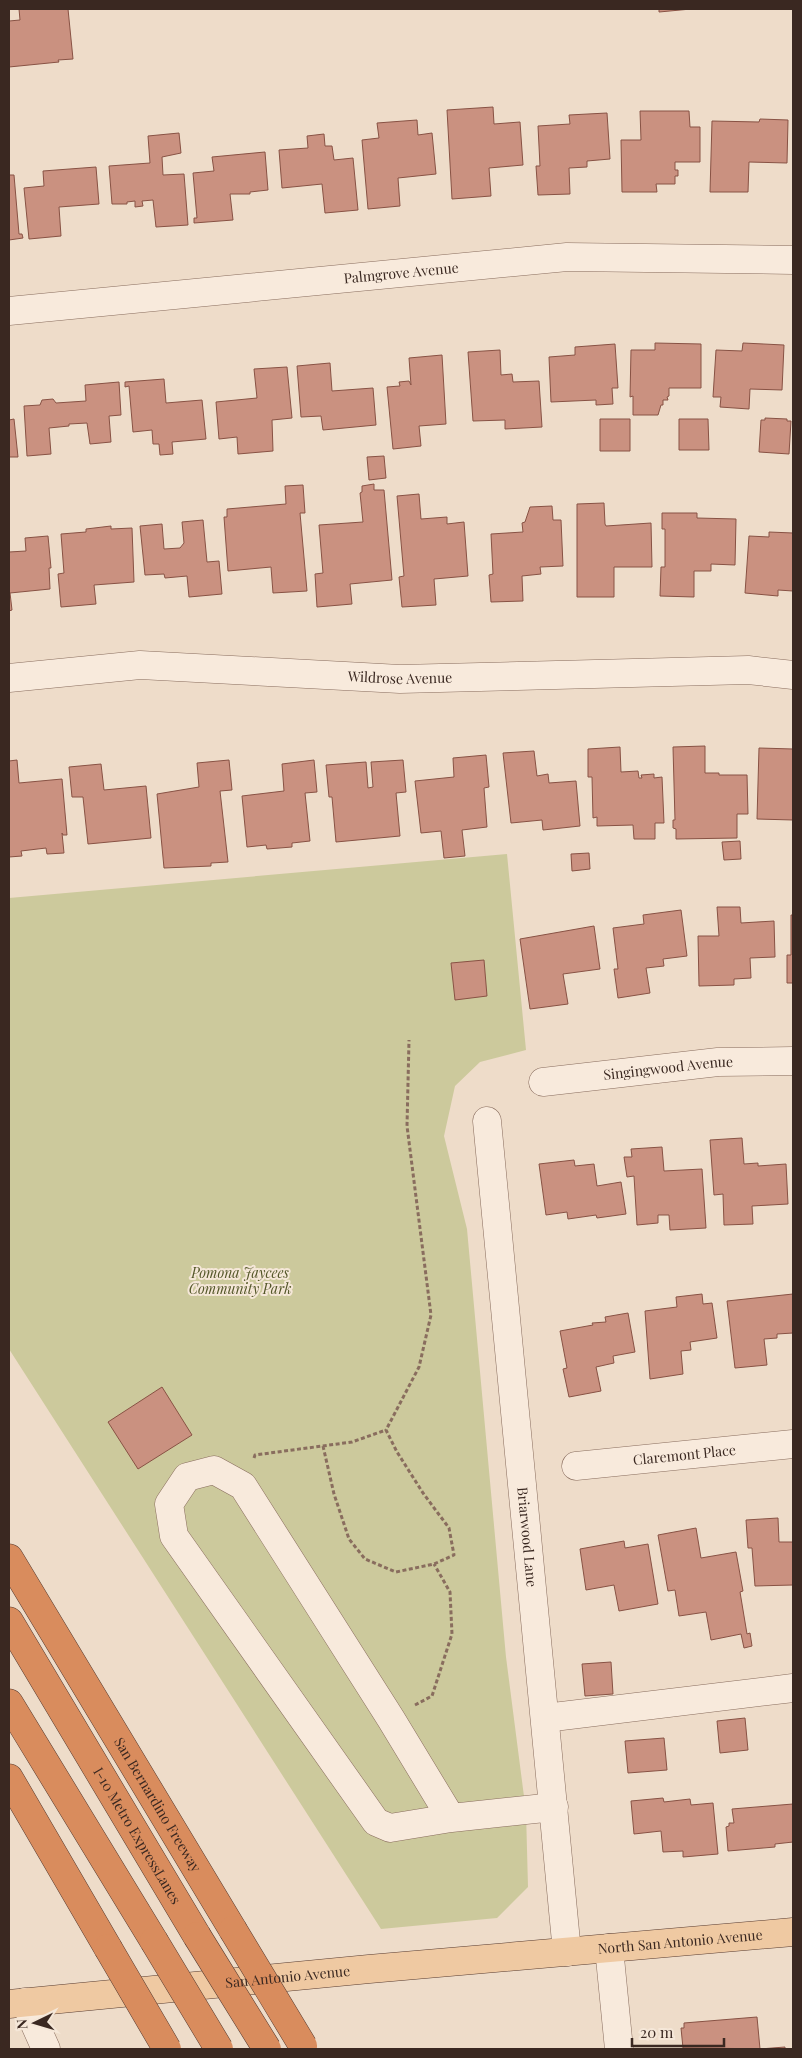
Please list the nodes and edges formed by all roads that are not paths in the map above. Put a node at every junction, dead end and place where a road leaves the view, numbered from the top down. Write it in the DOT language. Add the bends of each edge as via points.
graph roads {
  1 [pos="793,260"];
  2 [pos="9,311"];
  3 [pos="793,674"];
  4 [pos="9,678"];
  5 [pos="793,1061"];
  6 [pos="543,1082"];
  7 [pos="487,1121"];
  8 [pos="793,1444"];
  9 [pos="576,1466"];
  10 [pos="9,1558"];
  11 [pos="9,1621"];
  12 [pos="793,1688"];
  13 [pos="9,1703"];
  14 [pos="545,1718"];
  15 [pos="9,1778"];
  16 [pos="554,1807"];
  17 [pos="451,1818"];
  18 [pos="793,1932"];
  19 [pos="609,1948"];
  20 [pos="567,1952"];
  21 [pos="17,2003"];
  22 [pos="304,2048"];
  23 [pos="46,2049"];
  24 [pos="167,2049"];
  25 [pos="219,2049"];
  26 [pos="266,2049"];
  27 [pos="619,2049"];
  1 -- 2 [label="street, Palmgrove Avenue" via="567,257"];
  3 -- 4 [label="street, Wildrose Avenue" via="748,670 400,679 140,665"];
  5 -- 6 [label="street, Singingwood Avenue" via="718,1062"];
  7 -- 14 [label="street, Briarwood Lane"];
  8 -- 9 [label="street, Claremont Place"];
  10 -- 22 [label="highway, San Bernardino Freeway, bridge"];
  11 -- 26 [label="highway, I-10 Metro ExpressLanes, bridge"];
  12 -- 14 [label="street"];
  13 -- 25 [label="highway, bridge"];
  14 -- 16 [label="street, Briarwood Lane"];
  15 -- 24 [label="highway, bridge"];
  16 -- 17 [label="street"];
  16 -- 20 [label="street, Briarwood Lane"];
  17 -- 17 [label="street" via="243,1486 214,1470 187,1477 169,1504 174,1536 376,1822 390,1828"];
  18 -- 19 [label="main road, North San Antonio Avenue"];
  19 -- 20 [label="main road, North San Antonio Avenue"];
  19 -- 27 [label="street"];
  20 -- 21 [label="main road, San Antonio Avenue"];
  21 -- 23 [label="street"];
}
